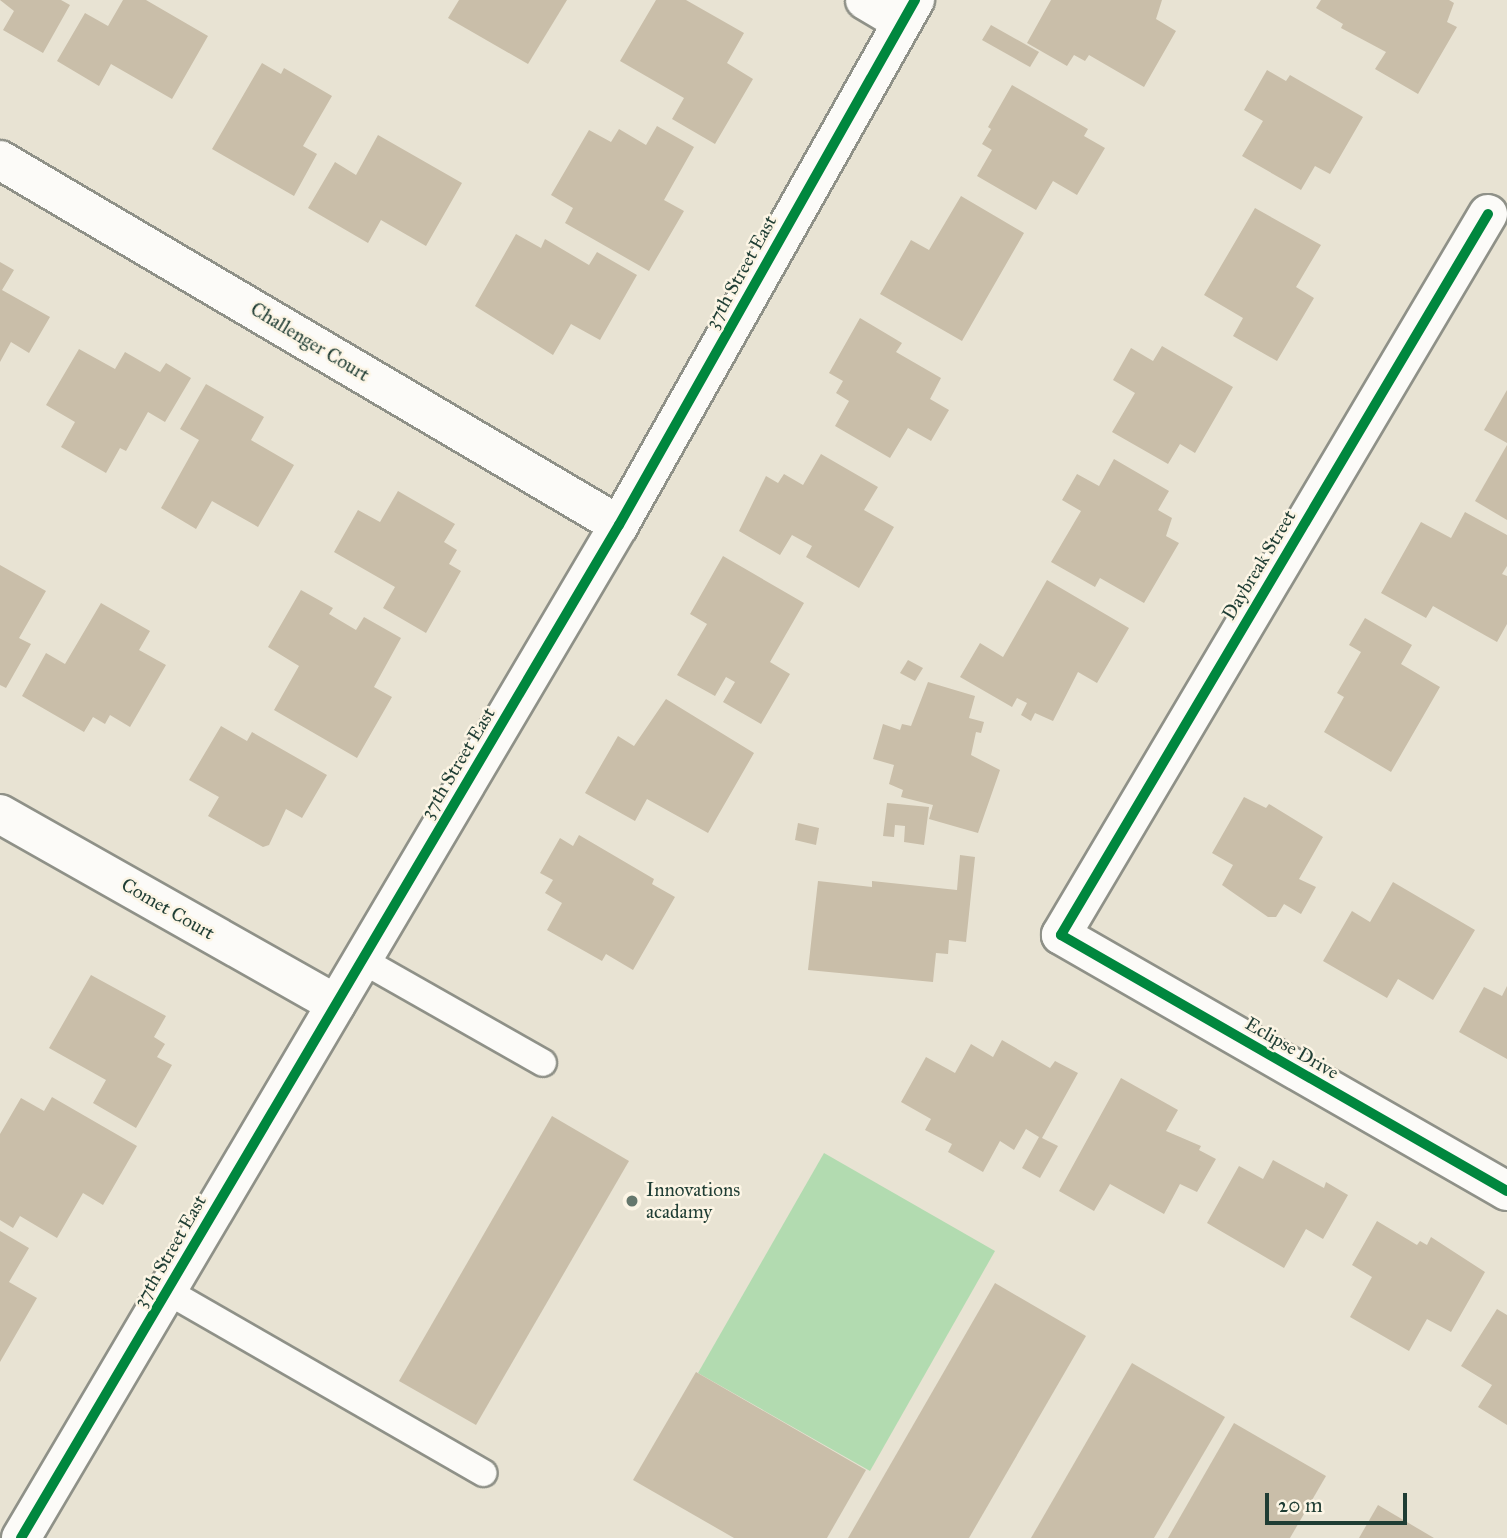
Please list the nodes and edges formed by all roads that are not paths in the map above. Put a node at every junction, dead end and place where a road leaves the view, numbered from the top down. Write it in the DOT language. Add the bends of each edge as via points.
graph roads {
  1 [pos="865,0"];
  2 [pos="908,11"];
  3 [pos="0,160"];
  4 [pos="1488,214"];
  5 [pos="619,525"];
  6 [pos="0,814"];
  7 [pos="1060,935"];
  8 [pos="362,960"];
  9 [pos="335,1004"];
  10 [pos="543,1063"];
  11 [pos="1507,1191"];
  12 [pos="167,1291"];
  13 [pos="483,1473"];
  14 [pos="21,1538"];
  1 -- 2 [label="street"];
  2 -- 5 [label="street, 37th Street East"];
  3 -- 5 [label="street, Challenger Court"];
  4 -- 7 [label="street, Daybreak Street"];
  5 -- 8 [label="street, 37th Street East"];
  6 -- 9 [label="street, Comet Court"];
  7 -- 11 [label="street, Eclipse Drive"];
  8 -- 9 [label="street, 37th Street East"];
  8 -- 10 [label="lane"];
  9 -- 12 [label="street, 37th Street East"];
  12 -- 13 [label="lane"];
  12 -- 14 [label="street, 37th Street East"];
}
